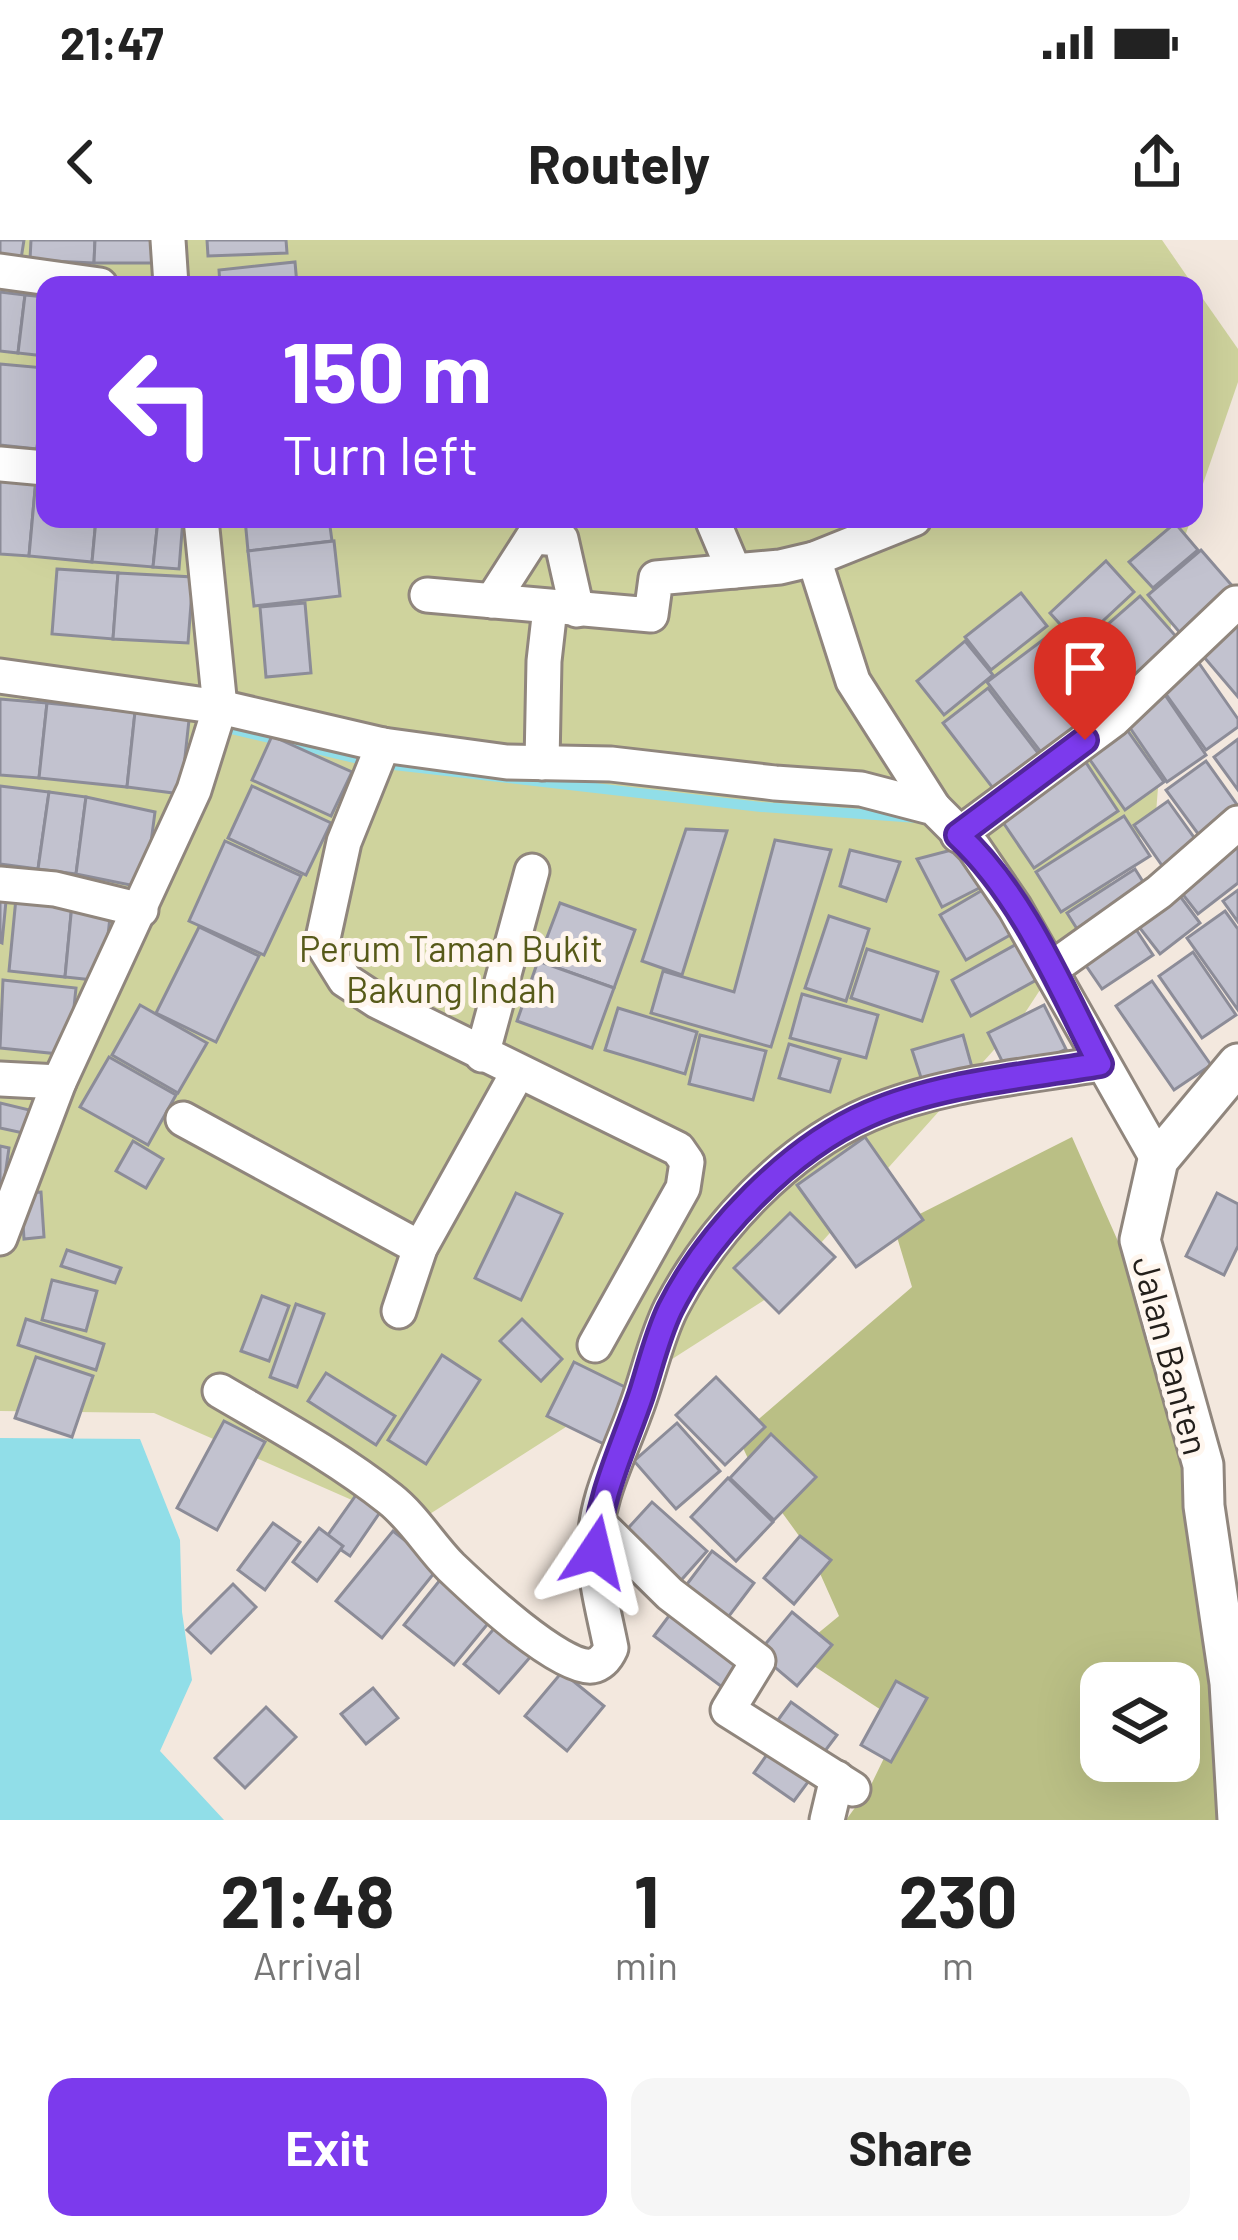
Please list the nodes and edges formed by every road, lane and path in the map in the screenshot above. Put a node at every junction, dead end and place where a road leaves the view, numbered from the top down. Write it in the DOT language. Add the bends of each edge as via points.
graph roads {
  1 [pos="168,240"];
  2 [pos="0,271"];
  3 [pos="36,276"];
  4 [pos="170,276"];
  5 [pos="0,464"];
  6 [pos="36,467"];
  7 [pos="202,528"];
  8 [pos="716,528"];
  9 [pos="889,528"];
  10 [pos="814,559"];
  11 [pos="734,571"];
  12 [pos="427,595"];
  13 [pos="492,602"];
  14 [pos="1236,603"];
  15 [pos="563,609"];
  16 [pos="0,676"];
  17 [pos="220,707"];
  18 [pos="383,745"];
  19 [pos="542,763"];
  20 [pos="934,808"];
  21 [pos="1238,823"];
  22 [pos="958,835"];
  23 [pos="532,871"];
  24 [pos="0,884"];
  25 [pos="141,910"];
  26 [pos="1051,969"];
  27 [pos="482,1055"];
  28 [pos="1100,1064"];
  29 [pos="1238,1064"];
  30 [pos="518,1072"];
  31 [pos="0,1079"];
  32 [pos="59,1082"];
  33 [pos="183,1119"];
  34 [pos="1158,1160"];
  35 [pos="0,1238"];
  36 [pos="420,1248"];
  37 [pos="399,1311"];
  38 [pos="595,1345"];
  39 [pos="220,1391"];
  40 [pos="598,1523"];
  41 [pos="1228,1573"];
  42 [pos="827,1820"];
  43 [pos="1238,1820"];
  1 -- 4 [label="street"];
  2 -- 3 [label="street"];
  5 -- 6 [label="street"];
  7 -- 17 [label="street"];
  8 -- 11 [label="street"];
  9 -- 10 [label="street"];
  10 -- 11 [label="street"];
  10 -- 20 [label="street" via="853,681"];
  11 -- 15 [label="street" via="656,578 651,615"];
  12 -- 13 [label="street"];
  13 -- 15 [label="street"];
  13 -- 15 [label="street" via="533,536 561,539"];
  14 -- 22 [label="street" via="1113,720"];
  15 -- 19 [label="street" via="544,661"];
  16 -- 17 [label="street"];
  17 -- 18 [label="street"];
  17 -- 25 [label="street"];
  18 -- 19 [label="street"];
  18 -- 27 [label="street" via="344,842 322,943 345,980"];
  19 -- 20 [label="street" via="861,789"];
  20 -- 22 [label="street"];
  21 -- 26 [label="street"];
  22 -- 26 [label="street"];
  23 -- 27 [label="street"];
  24 -- 25 [label="street"];
  25 -- 32 [label="street"];
  26 -- 28 [label="street"];
  27 -- 30 [label="street"];
  28 -- 34 [label="street"];
  28 -- 40 [label="street" via="929,1094 867,1114 771,1179 669,1311"];
  29 -- 34 [label="street, Jalan Banten"];
  30 -- 36 [label="street"];
  30 -- 38 [label="street" via="678,1150 687,1162 683,1189"];
  31 -- 32 [label="street"];
  32 -- 35 [label="street"];
  33 -- 36 [label="street"];
  34 -- 41 [label="street, Jalan Banten" via="1140,1240 1203,1465 1204,1506"];
  36 -- 37 [label="street"];
  39 -- 40 [label="street" via="395,1503 452,1567 539,1642 579,1665 601,1662 611,1648"];
  40 -- 42 [label="street" via="670,1594 758,1660 728,1710 845,1784"];
  41 -- 43 [label="street, Jalan Banten"];
}
